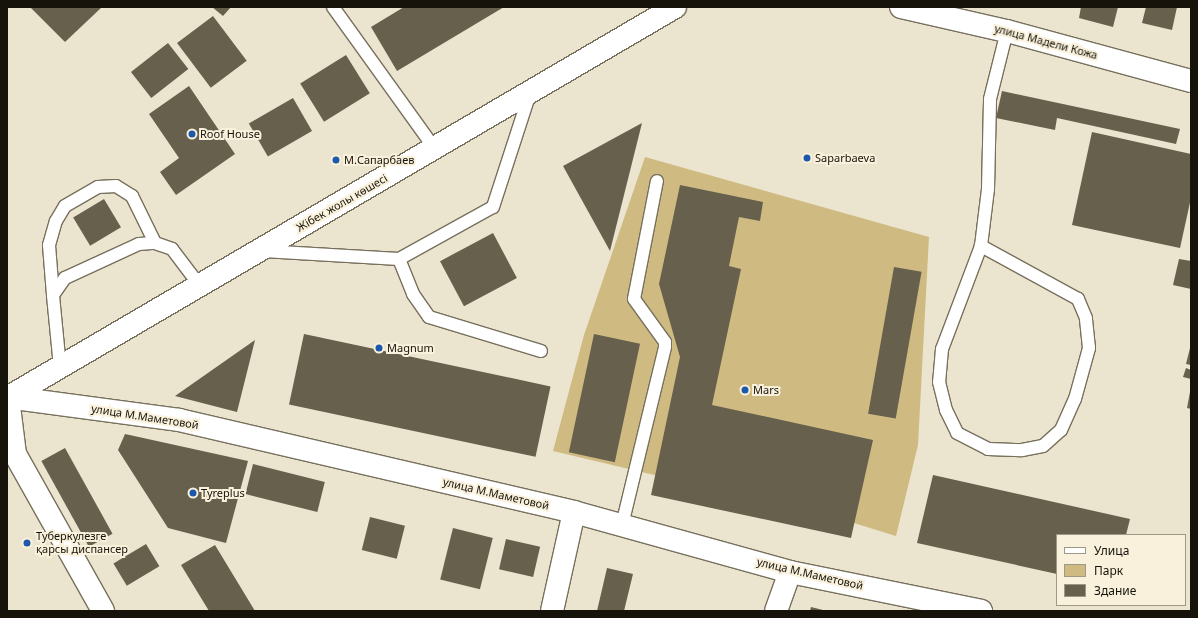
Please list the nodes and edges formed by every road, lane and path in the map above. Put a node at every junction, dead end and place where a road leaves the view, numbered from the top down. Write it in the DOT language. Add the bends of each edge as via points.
graph roads {
  1 [pos="333,7"];
  2 [pos="676,7"];
  3 [pos="901,7"];
  4 [pos="1007,31"];
  5 [pos="1191,81"];
  6 [pos="530,93"];
  7 [pos="435,148"];
  8 [pos="657,181"];
  9 [pos="155,243"];
  10 [pos="981,246"];
  11 [pos="260,251"];
  12 [pos="399,259"];
  13 [pos="200,286"];
  14 [pos="53,295"];
  15 [pos="541,351"];
  16 [pos="60,367"];
  17 [pos="7,398"];
  18 [pos="574,512"];
  19 [pos="622,525"];
  20 [pos="790,572"];
  21 [pos="103,611"];
  22 [pos="552,611"];
  23 [pos="776,611"];
  24 [pos="979,611"];
  1 -- 7 [label="lane"];
  2 -- 6 [label="street, Жібек жолы көшесі"];
  3 -- 4 [label="street, улица Мадели Кожа"];
  4 -- 5 [label="street, улица Мадели Кожа"];
  4 -- 10 [label="lane" via="990,99 988,189"];
  6 -- 7 [label="street, Жібек жолы көшесі"];
  6 -- 12 [label="lane" via="492,207"];
  7 -- 11 [label="street, Жібек жолы көшесі"];
  8 -- 19 [label="lane" via="634,299 665,342 665,347"];
  9 -- 13 [label="lane" via="172,249"];
  9 -- 14 [label="lane" via="139,244 65,278"];
  9 -- 14 [label="lane" via="132,196 116,186 98,187 65,206 56,221 49,244"];
  10 -- 10 [label="lane" via="942,349 939,382 946,410 957,433 988,449 1022,450 1043,446 1061,430 1075,399 1089,348 1086,318 1078,299"];
  11 -- 12 [label="lane"];
  11 -- 13 [label="street, Жібек жолы көшесі"];
  12 -- 15 [label="lane" via="413,294 429,317"];
  13 -- 16 [label="street, Жібек жолы көшесі"];
  14 -- 16 [label="lane"];
  16 -- 17 [label="street, Жібек жолы көшесі"];
  17 -- 18 [label="street, улица М.Маметовой" via="179,420"];
  17 -- 21 [label="street" via="15,454"];
  18 -- 19 [label="street, улица М.Маметовой"];
  18 -- 22 [label="street"];
  19 -- 20 [label="street, улица М.Маметовой"];
  20 -- 23 [label="street"];
  20 -- 24 [label="street, улица М.Маметовой"];
}
